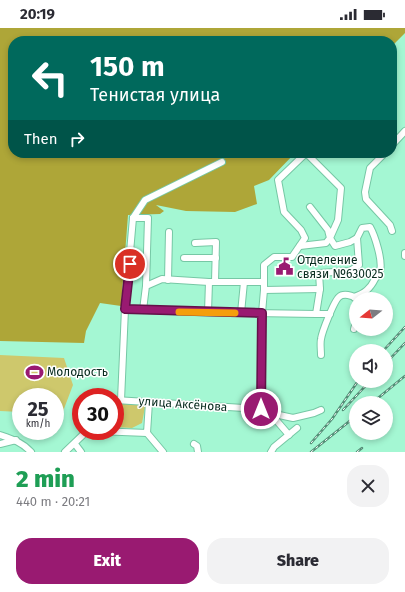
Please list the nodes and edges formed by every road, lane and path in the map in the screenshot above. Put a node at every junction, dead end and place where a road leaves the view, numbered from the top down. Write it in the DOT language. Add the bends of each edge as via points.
graph roads {
  1 [pos="405,131"];
  2 [pos="397,140"];
  3 [pos="301,158"];
  4 [pos="311,158"];
  5 [pos="380,158"];
  6 [pos="222,162"];
  7 [pos="310,207"];
  8 [pos="133,218"];
  9 [pos="392,231"];
  10 [pos="169,232"];
  11 [pos="330,238"];
  12 [pos="357,238"];
  13 [pos="195,243"];
  14 [pos="300,246"];
  15 [pos="184,258"];
  16 [pos="216,258"];
  17 [pos="168,280"];
  18 [pos="212,282"];
  19 [pos="244,282"];
  20 [pos="264,282"];
  21 [pos="146,286"];
  22 [pos="320,289"];
  23 [pos="264,290"];
  24 [pos="366,292"];
  25 [pos="349,296"];
  26 [pos="125,309"];
  27 [pos="143,310"];
  28 [pos="208,312"];
  29 [pos="241,313"];
  30 [pos="262,313"];
  31 [pos="316,314"];
  32 [pos="330,314"];
  33 [pos="322,355"];
  34 [pos="119,388"];
  35 [pos="124,400"];
  36 [pos="149,402"];
  37 [pos="261,409"];
  38 [pos="321,410"];
  39 [pos="270,414"];
  40 [pos="297,428"];
  41 [pos="124,432"];
  42 [pos="147,433"];
  43 [pos="0,434"];
  44 [pos="289,435"];
  45 [pos="12,438"];
  46 [pos="16,440"];
  47 [pos="78,440"];
  48 [pos="0,444"];
  49 [pos="74,444"];
  50 [pos="194,444"];
  51 [pos="31,452"];
  52 [pos="65,452"];
  53 [pos="81,452"];
  54 [pos="163,452"];
  55 [pos="198,452"];
  56 [pos="271,452"];
  1 -- 2 [label="street"];
  3 -- 14 [label="street" via="278,180 284,212 305,238"];
  4 -- 11 [label="street" via="341,188 338,220"];
  5 -- 9 [label="street" via="370,168 366,199 390,225"];
  6 -- 8 [label="street" via="145,200"];
  7 -- 11 [label="street" via="328,230"];
  8 -- 21 [label="street" via="148,218"];
  8 -- 26 [label="street"];
  10 -- 17 [label="street"];
  11 -- 12 [label="street" via="335,246"];
  11 -- 14 [label="street" via="326,243"];
  12 -- 22 [label="street" via="359,265 350,272 319,273"];
  12 -- 24 [label="street" via="362,228 370,227 378,251 380,270 373,285"];
  13 -- 16 [label="street" via="216,242"];
  14 -- 20 [label="street" via="292,257 274,257 264,265"];
  15 -- 16 [label="street"];
  16 -- 18 [label="street"];
  17 -- 18 [label="street"];
  17 -- 21 [label="street" via="162,279"];
  18 -- 19 [label="street"];
  18 -- 28 [label="street"];
  19 -- 20 [label="street"];
  19 -- 29 [label="street"];
  20 -- 23 [label="street"];
  21 -- 27 [label="street"];
  22 -- 23 [label="street"];
  22 -- 31 [label="street"];
  23 -- 30 [label="street"];
  25 -- 32 [label="street" via="338,298"];
  26 -- 27 [label="street"];
  26 -- 34 [label="street"];
  27 -- 28 [label="street"];
  28 -- 29 [label="street"];
  29 -- 30 [label="street"];
  30 -- 31 [label="street"];
  30 -- 37 [label="street"];
  31 -- 32 [label="street"];
  32 -- 33 [label="street" via="320,339"];
  35 -- 36 [label="street, улица Аксёнова"];
  36 -- 37 [label="street, улица Аксёнова"];
  36 -- 42 [label="street"];
  37 -- 39 [label="street, улица Аксёнова"];
  38 -- 39 [label="street" via="293,418"];
  39 -- 44 [label="street, улица Аксёнова"];
  40 -- 44 [label="street"];
  41 -- 42 [label="street"];
  42 -- 54 [label="street"];
  43 -- 45 [label="street"];
  44 -- 56 [label="street"];
  46 -- 48 [label="street"];
  46 -- 51 [label="street"];
  47 -- 49 [label="street"];
  49 -- 52 [label="street"];
  49 -- 53 [label="street"];
  50 -- 55 [label="street"];
}
